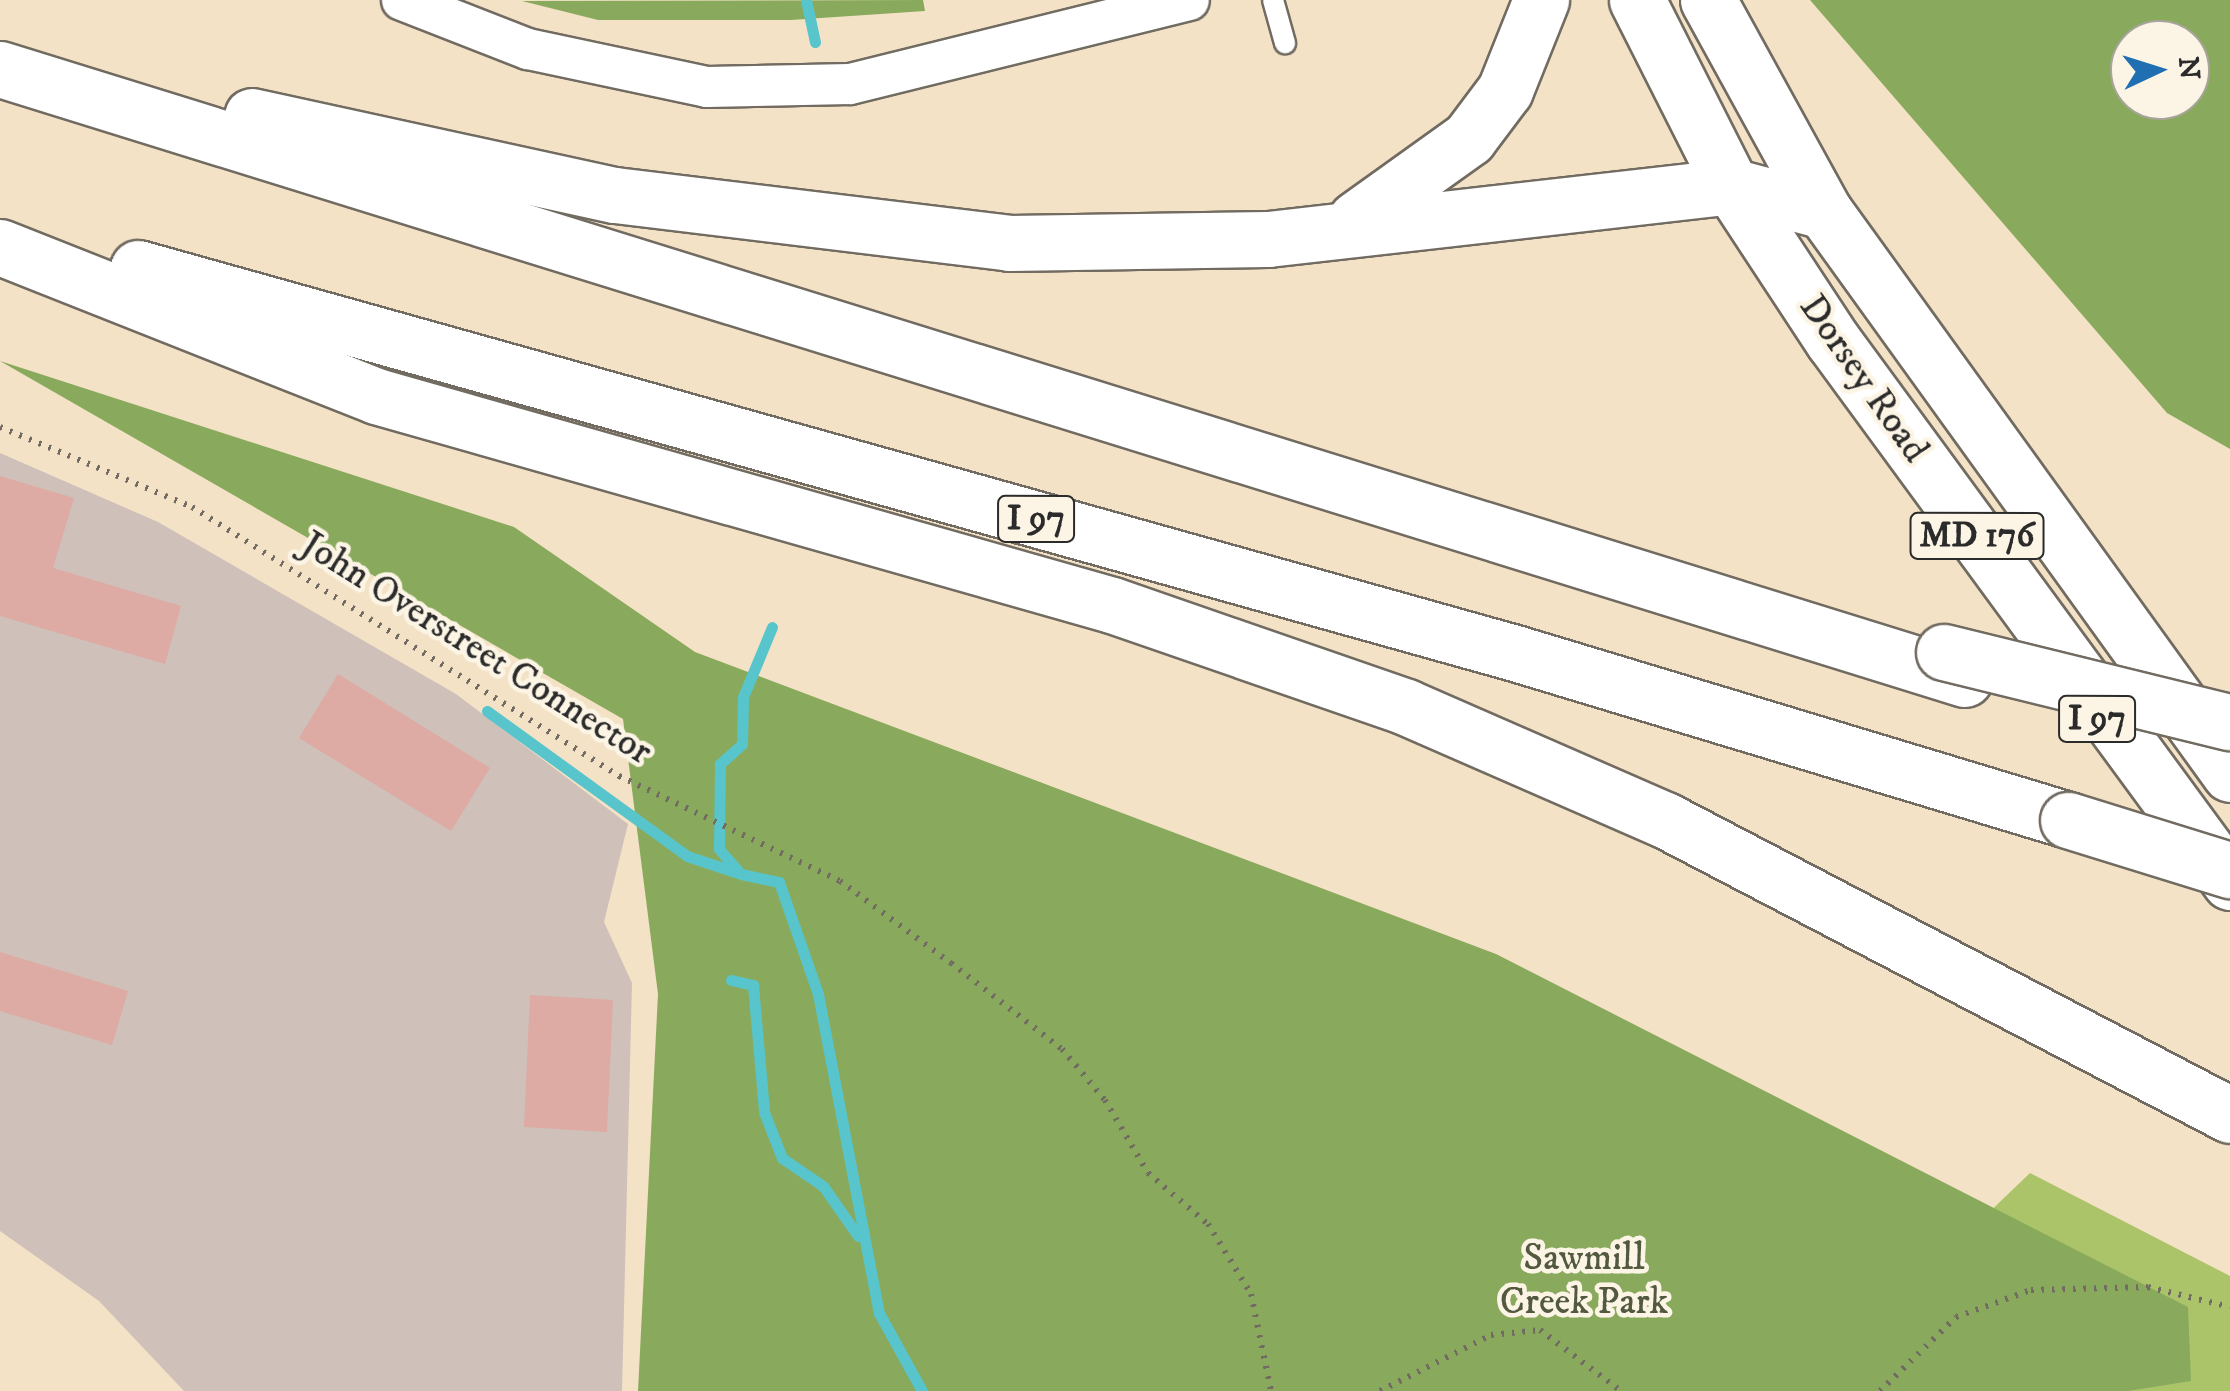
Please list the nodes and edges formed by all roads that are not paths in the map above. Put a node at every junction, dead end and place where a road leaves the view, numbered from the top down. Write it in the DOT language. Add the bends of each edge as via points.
graph roads {
  1 [pos="402,0"];
  2 [pos="1189,0"];
  3 [pos="1273,0"];
  4 [pos="1542,0"];
  5 [pos="1637,0"];
  6 [pos="1708,0"];
  7 [pos="1130,7"];
  8 [pos="1284,43"];
  9 [pos="0,60"];
  10 [pos="0,69"];
  11 [pos="1731,186"];
  12 [pos="1824,211"];
  13 [pos="1342,227"];
  14 [pos="0,230"];
  15 [pos="0,247"];
  16 [pos="1954,666"];
  17 [pos="2230,722"];
  18 [pos="2230,760"];
  19 [pos="2230,774"];
  20 [pos="2230,870"];
  21 [pos="2230,882"];
  22 [pos="2230,1116"];
  1 -- 7 [label="street" via="528,48 708,87 850,84"];
  2 -- 7 [label="street"];
  3 -- 8 [label="lane"];
  4 -- 13 [label="main road" via="1505,90 1469,138"];
  5 -- 11 [label="main road, Dorsey Road / MD 176"];
  6 -- 12 [label="main road, Dorsey Road / MD 176"];
  9 -- 13 [label="main road" via="615,195 887,235 1151,245"];
  10 -- 16 [label="main road, I 97" via="1540,554"];
  11 -- 12 [label="main road"];
  11 -- 13 [label="main road"];
  11 -- 21 [label="main road, Dorsey Road / MD 176" via="1833,341"];
  12 -- 19 [label="main road, Dorsey Road / MD 176"];
  14 -- 20 [label="main road, I 97, bridge" via="1515,653"];
  15 -- 22 [label="main road" via="376,396 1112,605 1406,706 1665,820"];
  16 -- 17 [label="main road, bridge"];
  16 -- 18 [label="main road, I 97"];
}
